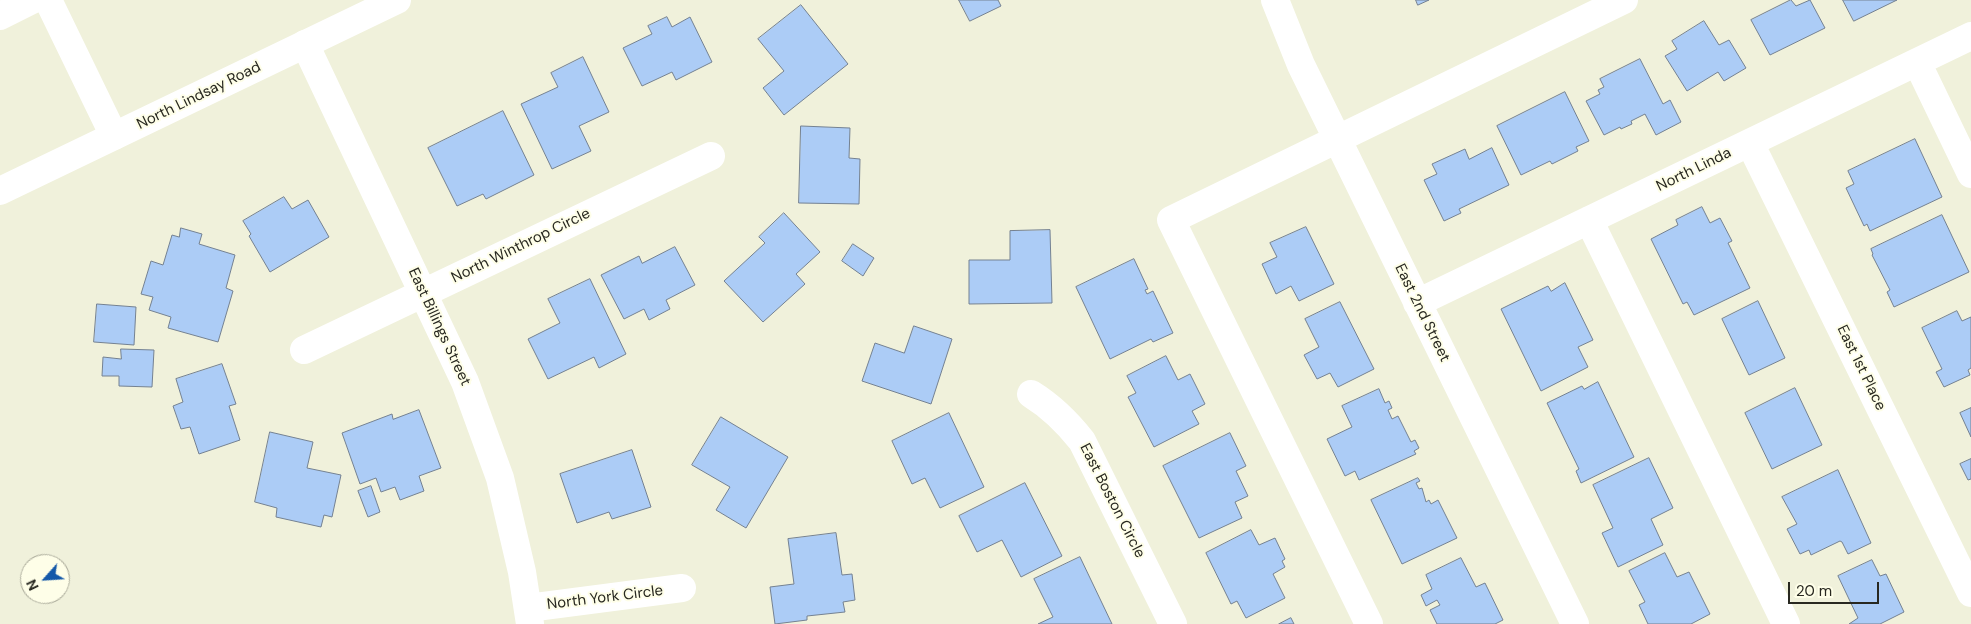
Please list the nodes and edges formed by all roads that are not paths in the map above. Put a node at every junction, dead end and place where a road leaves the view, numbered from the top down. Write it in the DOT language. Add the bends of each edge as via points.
graph roads {
  1 [pos="32,0"];
  2 [pos="48,0"];
  3 [pos="397,0"];
  4 [pos="1275,0"];
  5 [pos="1624,0"];
  6 [pos="0,16"];
  7 [pos="1971,36"];
  8 [pos="306,44"];
  9 [pos="1917,62"];
  10 [pos="114,136"];
  11 [pos="1337,138"];
  12 [pos="1750,143"];
  13 [pos="711,156"];
  14 [pos="1971,174"];
  15 [pos="0,191"];
  16 [pos="1589,220"];
  17 [pos="424,293"];
  18 [pos="1417,303"];
  19 [pos="304,350"];
  20 [pos="1031,394"];
  21 [pos="682,588"];
  22 [pos="1971,593"];
  23 [pos="529,616"];
  24 [pos="1174,624"];
  25 [pos="1369,624"];
  26 [pos="1576,624"];
  27 [pos="1786,624"];
  1 -- 6 [label="street"];
  2 -- 10 [label="street"];
  3 -- 8 [label="street, North Lindsay Road"];
  4 -- 11 [label="street, East 2nd Street" via="1301,65"];
  5 -- 11 [label="street"];
  7 -- 9 [label="street, North Linda"];
  8 -- 10 [label="street, North Lindsay Road"];
  8 -- 17 [label="street, East Billings Street"];
  9 -- 12 [label="street, North Linda"];
  9 -- 14 [label="street"];
  10 -- 15 [label="street, North Lindsay Road"];
  11 -- 18 [label="street, East 2nd Street"];
  11 -- 25 [label="street" via="1171,220"];
  12 -- 16 [label="street, North Linda"];
  12 -- 22 [label="street, East 1st Place"];
  13 -- 17 [label="street, North Winthrop Circle"];
  16 -- 18 [label="street, North Linda"];
  16 -- 27 [label="street"];
  17 -- 19 [label="street, North Winthrop Circle"];
  17 -- 23 [label="street, East Billings Street" via="465,382 500,478"];
  18 -- 26 [label="street, East 2nd Street"];
  20 -- 24 [label="street, East Boston Circle" via="1067,422 1082,441"];
  21 -- 23 [label="street, North York Circle"];
}
